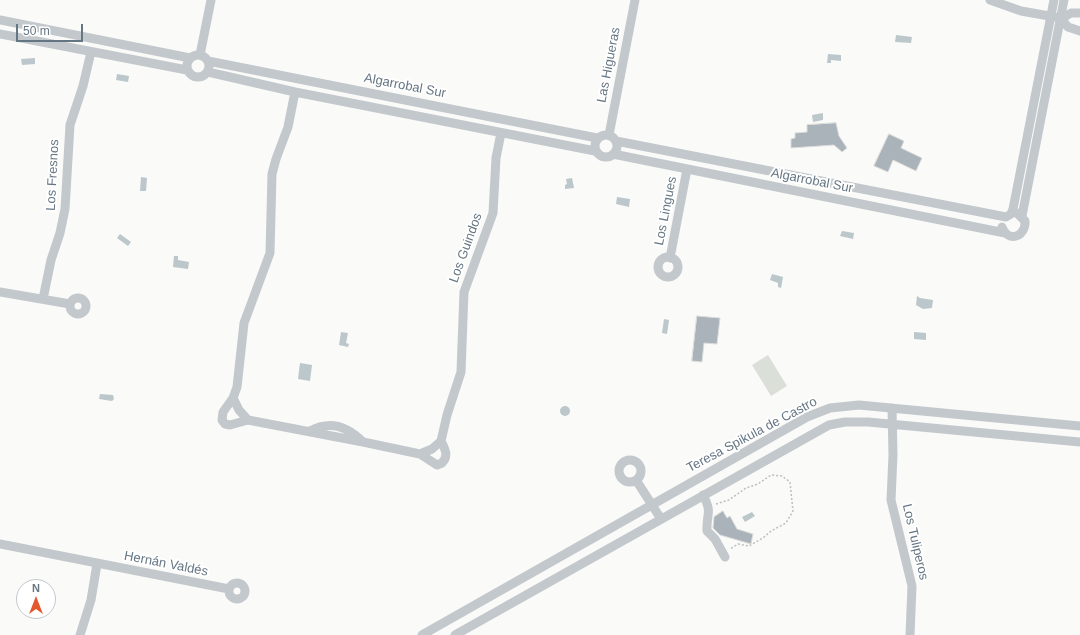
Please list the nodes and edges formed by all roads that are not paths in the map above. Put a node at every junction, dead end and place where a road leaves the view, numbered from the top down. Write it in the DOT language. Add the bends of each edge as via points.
graph roads {
  1 [pos="211,0"];
  2 [pos="635,0"];
  3 [pos="990,0"];
  4 [pos="1054,0"];
  5 [pos="1064,0"];
  6 [pos="1080,13"];
  7 [pos="1050,16"];
  8 [pos="1061,19"];
  9 [pos="0,20"];
  10 [pos="1080,31"];
  11 [pos="0,34"];
  12 [pos="91,52"];
  13 [pos="200,55"];
  14 [pos="190,58"];
  15 [pos="208,61"];
  16 [pos="187,70"];
  17 [pos="208,72"];
  18 [pos="295,92"];
  19 [pos="501,133"];
  20 [pos="597,138"];
  21 [pos="612,138"];
  22 [pos="595,151"];
  23 [pos="613,154"];
  24 [pos="687,169"];
  25 [pos="1012,212"];
  26 [pos="1022,216"];
  27 [pos="1002,218"];
  28 [pos="1005,233"];
  29 [pos="670,258"];
  30 [pos="0,292"];
  31 [pos="43,299"];
  32 [pos="70,304"];
  33 [pos="233,398"];
  34 [pos="892,408"];
  35 [pos="248,420"];
  36 [pos="891,424"];
  37 [pos="1080,426"];
  38 [pos="441,441"];
  39 [pos="1080,442"];
  40 [pos="420,454"];
  41 [pos="636,480"];
  42 [pos="704,495"];
  43 [pos="652,504"];
  44 [pos="661,519"];
  45 [pos="0,544"];
  46 [pos="724,555"];
  47 [pos="97,564"];
  48 [pos="229,589"];
  49 [pos="468,609"];
  50 [pos="476,623"];
  51 [pos="80,635"];
  52 [pos="422,635"];
  53 [pos="455,635"];
  54 [pos="910,635"];
  1 -- 13 [label="street"];
  2 -- 21 [label="street, Las Higueras"];
  3 -- 7 [label="street" via="1021,11"];
  4 -- 7 [label="street"];
  5 -- 8 [label="street, Algarrobal Sur"];
  6 -- 8 [label="street" via="1071,13"];
  7 -- 8 [label="street"];
  7 -- 25 [label="street"];
  8 -- 10 [label="street" via="1068,27"];
  8 -- 26 [label="street, Algarrobal Sur"];
  9 -- 14 [label="street"];
  11 -- 12 [label="street"];
  12 -- 16 [label="street"];
  12 -- 31 [label="street, Los Fresnos" via="70,125 65,209"];
  13 -- 14 [label="street"];
  13 -- 15 [label="street"];
  14 -- 16 [label="street" via="186,64"];
  15 -- 17 [label="street"];
  15 -- 20 [label="street, Algarrobal Sur"];
  16 -- 17 [label="street" via="197,78"];
  17 -- 18 [label="street, Algarrobal Sur"];
  18 -- 19 [label="street, Algarrobal Sur"];
  18 -- 33 [label="street, Los Guindos" via="289,122 272,174 270,253 244,323 239,375"];
  19 -- 22 [label="street, Algarrobal Sur"];
  19 -- 38 [label="street, Los Guindos" via="496,158 493,213 464,292 461,372"];
  20 -- 21 [label="street" via="603,135"];
  20 -- 22 [label="street" via="594,144"];
  21 -- 23 [label="street" via="616,149"];
  21 -- 27 [label="street, Algarrobal Sur"];
  22 -- 23 [label="street" via="605,157"];
  23 -- 24 [label="street, Algarrobal Sur"];
  24 -- 28 [label="street, Algarrobal Sur"];
  24 -- 29 [label="street, Los Lingues"];
  25 -- 26 [label="street"];
  25 -- 27 [label="street"];
  26 -- 28 [label="street, Algarrobal Sur" via="1025,224 1021,234 1012,237"];
  27 -- 28 [label="street"];
  30 -- 31 [label="street"];
  31 -- 32 [label="street"];
  33 -- 35 [label="street"];
  33 -- 35 [label="street, Los Guindos" via="223,412 223,422 230,425"];
  34 -- 36 [label="street, Los Tuliperos"];
  34 -- 37 [label="street, Teresa Spikula de Castro"];
  34 -- 43 [label="street, Teresa Spikula de Castro" via="849,405 822,410"];
  35 -- 40 [label="street, Los Guindos" via="310,431 323,426 339,426 350,430 363,442"];
  36 -- 39 [label="street, Teresa Spikula de Castro"];
  36 -- 42 [label="street, Teresa Spikula de Castro" via="853,421 830,425"];
  36 -- 54 [label="street, Los Tuliperos" via="892,500 912,581"];
  38 -- 40 [label="street" via="432,449"];
  38 -- 40 [label="street, Los Guindos" via="446,455 442,463 434,464"];
  41 -- 43 [label="street"];
  42 -- 44 [label="street, Teresa Spikula de Castro"];
  42 -- 46 [label="street" via="709,508 707,531 716,539"];
  43 -- 44 [label="street"];
  43 -- 49 [label="street, Teresa Spikula de Castro"];
  44 -- 50 [label="street, Teresa Spikula de Castro"];
  45 -- 47 [label="street, Hernán Valdés"];
  47 -- 48 [label="street, Hernán Valdés"];
  47 -- 51 [label="street" via="91,600"];
  49 -- 50 [label="street"];
  49 -- 52 [label="street, Teresa Spikula de Castro"];
  50 -- 53 [label="street, Teresa Spikula de Castro"];
}
